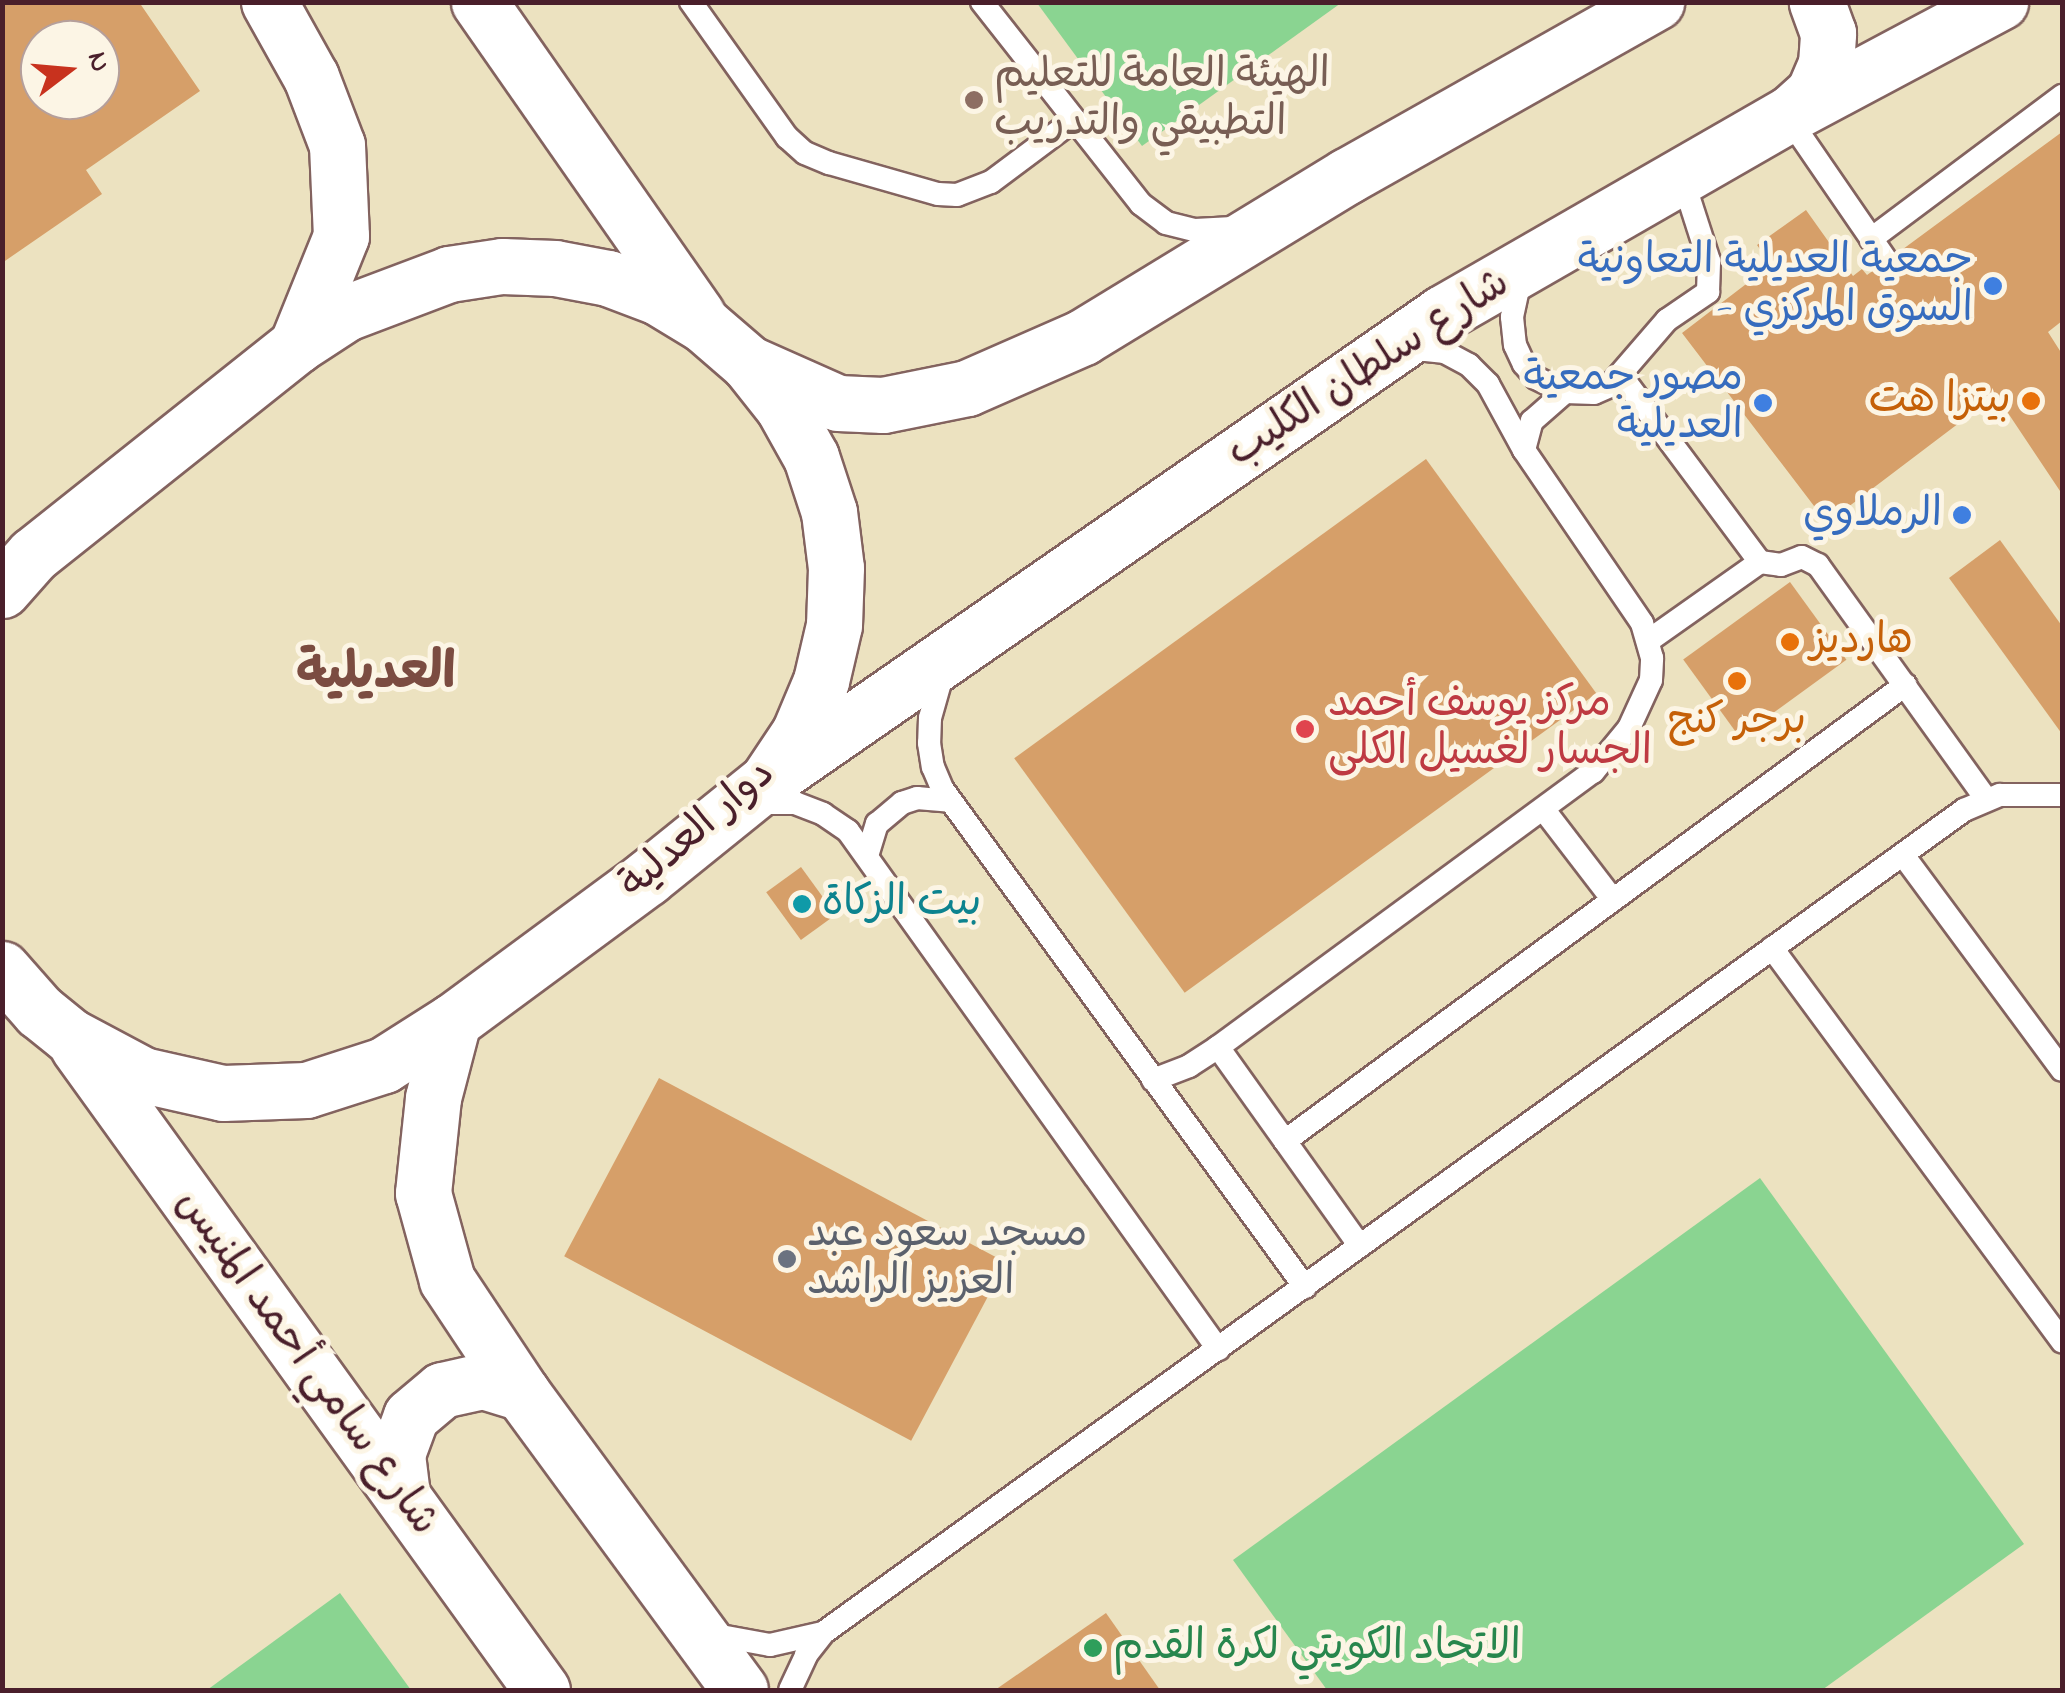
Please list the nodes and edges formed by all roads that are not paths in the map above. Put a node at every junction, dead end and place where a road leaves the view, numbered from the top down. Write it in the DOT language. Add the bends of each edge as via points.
graph roads {
  1 [pos="269,2"];
  2 [pos="479,2"];
  3 [pos="692,2"];
  4 [pos="982,2"];
  5 [pos="1656,2"];
  6 [pos="1816,2"];
  7 [pos="1929,2"];
  8 [pos="1999,3"];
  9 [pos="2062,96"];
  10 [pos="1789,114"];
  11 [pos="1074,120"];
  12 [pos="1682,176"];
  13 [pos="1283,214"];
  14 [pos="1871,239"];
  15 [pos="1890,266"];
  16 [pos="1524,267"];
  17 [pos="704,325"];
  18 [pos="297,345"];
  19 [pos="1390,350"];
  20 [pos="748,363"];
  21 [pos="1622,378"];
  22 [pos="1564,392"];
  23 [pos="1524,450"];
  24 [pos="1760,562"];
  25 [pos="13,574"];
  26 [pos="1648,641"];
  27 [pos="949,655"];
  28 [pos="1905,685"];
  29 [pos="751,795"];
  30 [pos="2062,796"];
  31 [pos="1986,798"];
  32 [pos="950,801"];
  33 [pos="1544,810"];
  34 [pos="1902,854"];
  35 [pos="867,856"];
  36 [pos="1612,900"];
  37 [pos="1772,948"];
  38 [pos="6,976"];
  39 [pos="452,1021"];
  40 [pos="70,1036"];
  41 [pos="1218,1047"];
  42 [pos="2062,1070"];
  43 [pos="1153,1080"];
  44 [pos="1285,1141"];
  45 [pos="1360,1246"];
  46 [pos="1305,1287"];
  47 [pos="2062,1342"];
  48 [pos="1218,1349"];
  49 [pos="522,1393"];
  50 [pos="402,1495"];
  51 [pos="692,1626"];
  52 [pos="823,1633"];
  53 [pos="542,1690"];
  54 [pos="740,1690"];
  55 [pos="790,1690"];
  1 -- 18 [label="main road" via="311,77 337,146 340,236"];
  2 -- 17 [label="main road"];
  3 -- 11 [label="lane" via="786,136 829,163 957,194 991,182"];
  4 -- 11 [label="lane"];
  5 -- 13 [label="main road"];
  6 -- 10 [label="main road" via="1828,33 1826,64 1814,92"];
  7 -- 8 [label="main road" via="1968,12"];
  8 -- 10 [label="main road, شارع سلطان الكليب"];
  9 -- 14 [label="lane"];
  10 -- 12 [label="main road, شارع سلطان الكليب"];
  10 -- 14 [label="lane"];
  11 -- 13 [label="lane" via="1141,204 1166,223 1228,230"];
  12 -- 16 [label="main road, شارع سلطان الكليب"];
  12 -- 21 [label="lane" via="1709,261 1708,292 1659,329"];
  13 -- 20 [label="main road" via="1083,336 931,399 838,402"];
  14 -- 15 [label="lane"];
  16 -- 19 [label="main road, شارع سلطان الكليب"];
  16 -- 22 [label="lane" via="1513,302 1515,344 1536,378"];
  17 -- 18 [label="main road, دوار العدلية" via="608,278 502,266 398,291 346,313"];
  17 -- 20 [label="main road, دوار العدلية"];
  18 -- 25 [label="main road, دوار العدلية"];
  19 -- 23 [label="lane" via="1431,350 1469,365 1488,384"];
  19 -- 27 [label="main road, شارع سلطان الكليب"];
  20 -- 29 [label="main road, دوار العدلية" via="784,407 811,458 829,512 836,568 834,626 822,681 799,733"];
  21 -- 22 [label="lane" via="1594,392"];
  21 -- 24 [label="lane"];
  22 -- 23 [label="lane" via="1532,421"];
  23 -- 26 [label="lane" via="1634,610"];
  24 -- 26 [label="lane"];
  24 -- 28 [label="lane" via="1813,560"];
  26 -- 33 [label="lane" via="1651,680 1629,728 1593,772"];
  27 -- 29 [label="main road, شارع سلطان الكليب"];
  27 -- 32 [label="lane" via="932,706 929,744"];
  28 -- 31 [label="lane"];
  28 -- 36 [label="lane"];
  29 -- 35 [label="lane" via="809,808 848,832"];
  29 -- 39 [label="main road, دوار العدلية"];
  30 -- 31 [label="lane"];
  31 -- 34 [label="lane"];
  32 -- 35 [label="lane" via="902,803 877,824"];
  32 -- 43 [label="lane"];
  33 -- 36 [label="lane"];
  33 -- 41 [label="lane"];
  34 -- 37 [label="lane"];
  34 -- 42 [label="lane"];
  35 -- 48 [label="lane"];
  36 -- 44 [label="lane"];
  37 -- 45 [label="lane"];
  37 -- 47 [label="lane"];
  38 -- 40 [label="main road, دوار العدلية"];
  39 -- 40 [label="main road, دوار العدلية" via="384,1065 306,1090 223,1093 143,1074"];
  39 -- 49 [label="main road" via="422,1193 448,1280"];
  40 -- 50 [label="main road, شارع سامي أحمد المنيس"];
  41 -- 43 [label="lane"];
  41 -- 44 [label="lane"];
  43 -- 46 [label="lane"];
  44 -- 45 [label="lane"];
  45 -- 46 [label="lane"];
  46 -- 48 [label="lane"];
  48 -- 52 [label="lane"];
  49 -- 50 [label="main road" via="483,1381 442,1390 411,1416 396,1454"];
  49 -- 51 [label="main road"];
  50 -- 53 [label="main road, شارع سامي أحمد المنيس"];
  51 -- 52 [label="lane" via="757,1644"];
  51 -- 54 [label="main road"];
  52 -- 55 [label="lane"];
}
